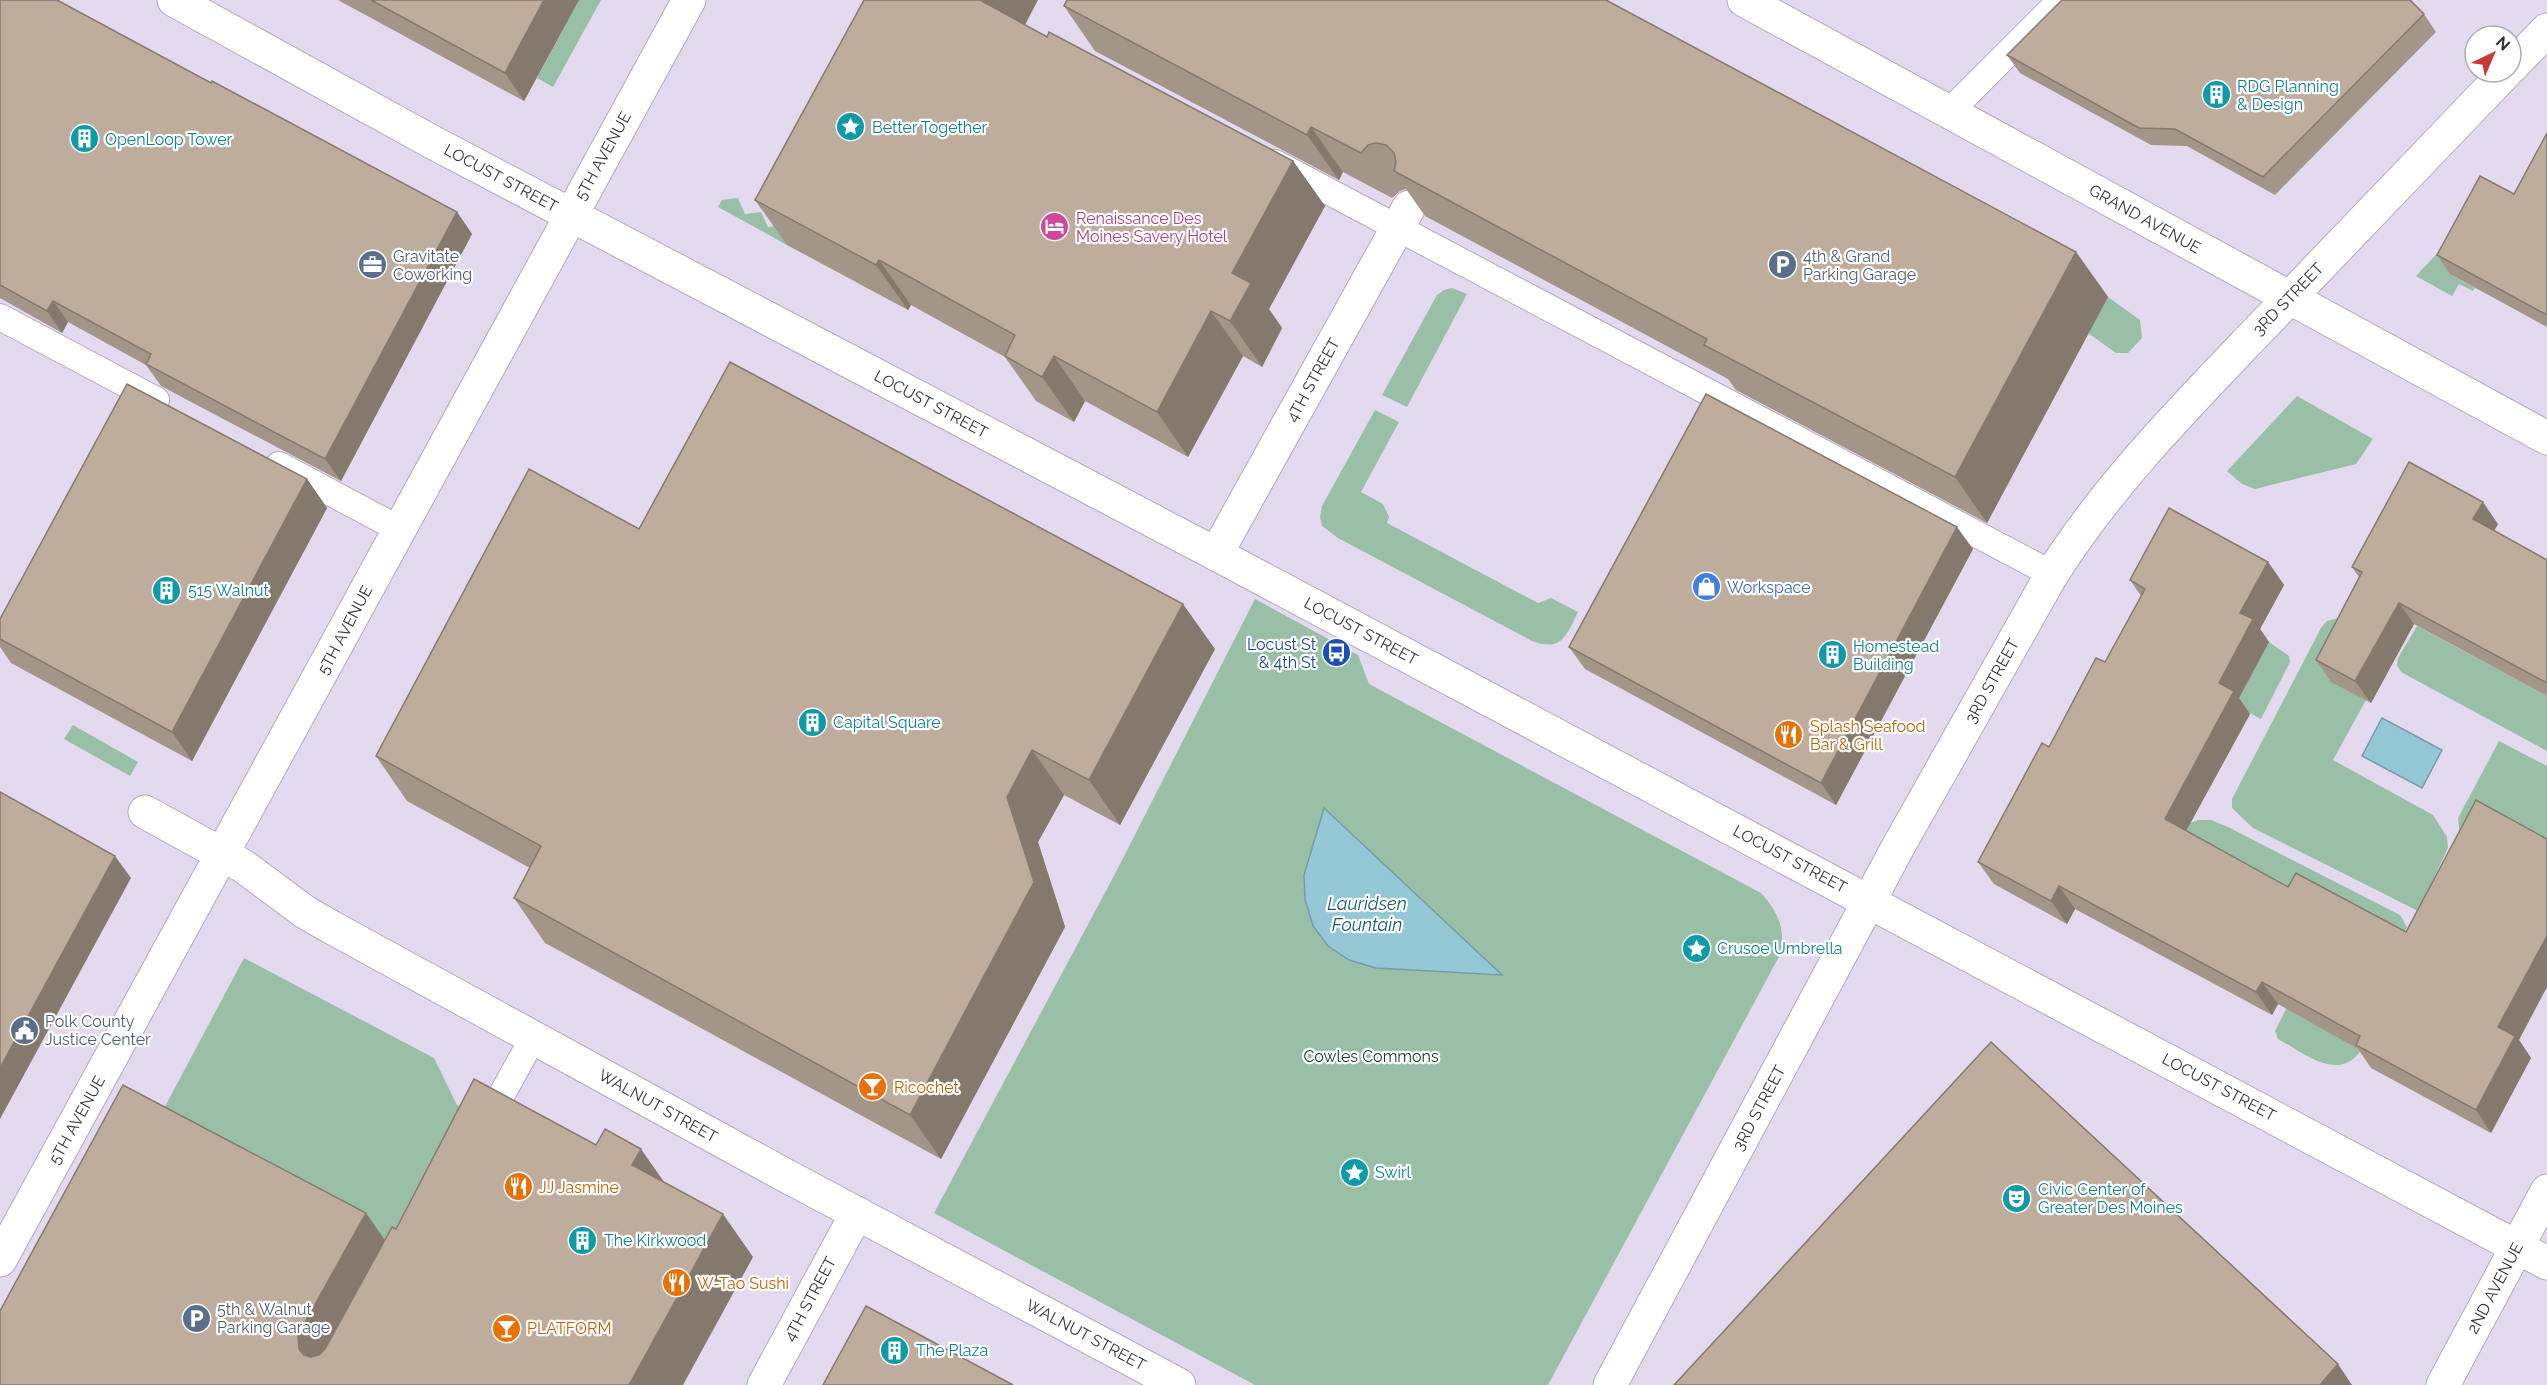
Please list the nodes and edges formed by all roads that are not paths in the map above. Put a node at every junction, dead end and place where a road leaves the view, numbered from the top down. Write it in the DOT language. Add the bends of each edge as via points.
graph roads {
  1 [pos="174,0"];
  2 [pos="688,0"];
  3 [pos="1744,0"];
  4 [pos="2061,0"];
  5 [pos="2547,30"];
  6 [pos="2523,55"];
  7 [pos="2494,84"];
  8 [pos="1949,112"];
  9 [pos="1255,152"];
  10 [pos="571,215"];
  11 [pos="1403,218"];
  12 [pos="2288,298"];
  13 [pos="0,317"];
  14 [pos="176,410"];
  15 [pos="2547,438"];
  16 [pos="260,455"];
  17 [pos="399,530"];
  18 [pos="1216,554"];
  19 [pos="2052,574"];
  20 [pos="145,812"];
  21 [pos="223,854"];
  22 [pos="1870,902"];
  23 [pos="533,1038"];
  24 [pos="472,1149"];
  25 [pos="2547,1191"];
  26 [pos="857,1213"];
  27 [pos="2517,1247"];
  28 [pos="0,1260"];
  29 [pos="2547,1263"];
  30 [pos="764,1385"];
  31 [pos="1179,1385"];
  32 [pos="1610,1385"];
  33 [pos="2443,1385"];
  1 -- 10 [label="main road, LOCUST STREET"];
  2 -- 10 [label="main road, 5TH AVENUE"];
  3 -- 8 [label="main road, GRAND AVENUE"];
  4 -- 8 [label="lane"];
  5 -- 6 [label="main road"];
  7 -- 12 [label="main road, 3RD STREET"];
  8 -- 12 [label="main road, GRAND AVENUE"];
  9 -- 11 [label="lane"];
  10 -- 17 [label="main road, 5TH AVENUE"];
  10 -- 18 [label="main road, LOCUST STREET"];
  11 -- 18 [label="main road, 4TH STREET"];
  11 -- 19 [label="lane"];
  12 -- 15 [label="main road, GRAND AVENUE"];
  12 -- 19 [label="main road, 3RD STREET" via="2122,478"];
  13 -- 14 [label="lane"];
  16 -- 17 [label="lane"];
  17 -- 21 [label="main road, 5TH AVENUE"];
  18 -- 22 [label="main road, LOCUST STREET"];
  19 -- 22 [label="main road, 3RD STREET"];
  20 -- 21 [label="main road, WALNUT STREET"];
  21 -- 23 [label="main road, WALNUT STREET" via="322,922"];
  21 -- 28 [label="main road, 5TH AVENUE"];
  22 -- 27 [label="main road, LOCUST STREET"];
  22 -- 32 [label="main road, 3RD STREET"];
  23 -- 24 [label="lane"];
  23 -- 26 [label="main road, WALNUT STREET"];
  25 -- 27 [label="main road, 2ND AVENUE"];
  26 -- 30 [label="main road, 4TH STREET"];
  26 -- 31 [label="main road, WALNUT STREET"];
  27 -- 29 [label="main road, LOCUST STREET"];
  27 -- 33 [label="main road, 2ND AVENUE"];
}
